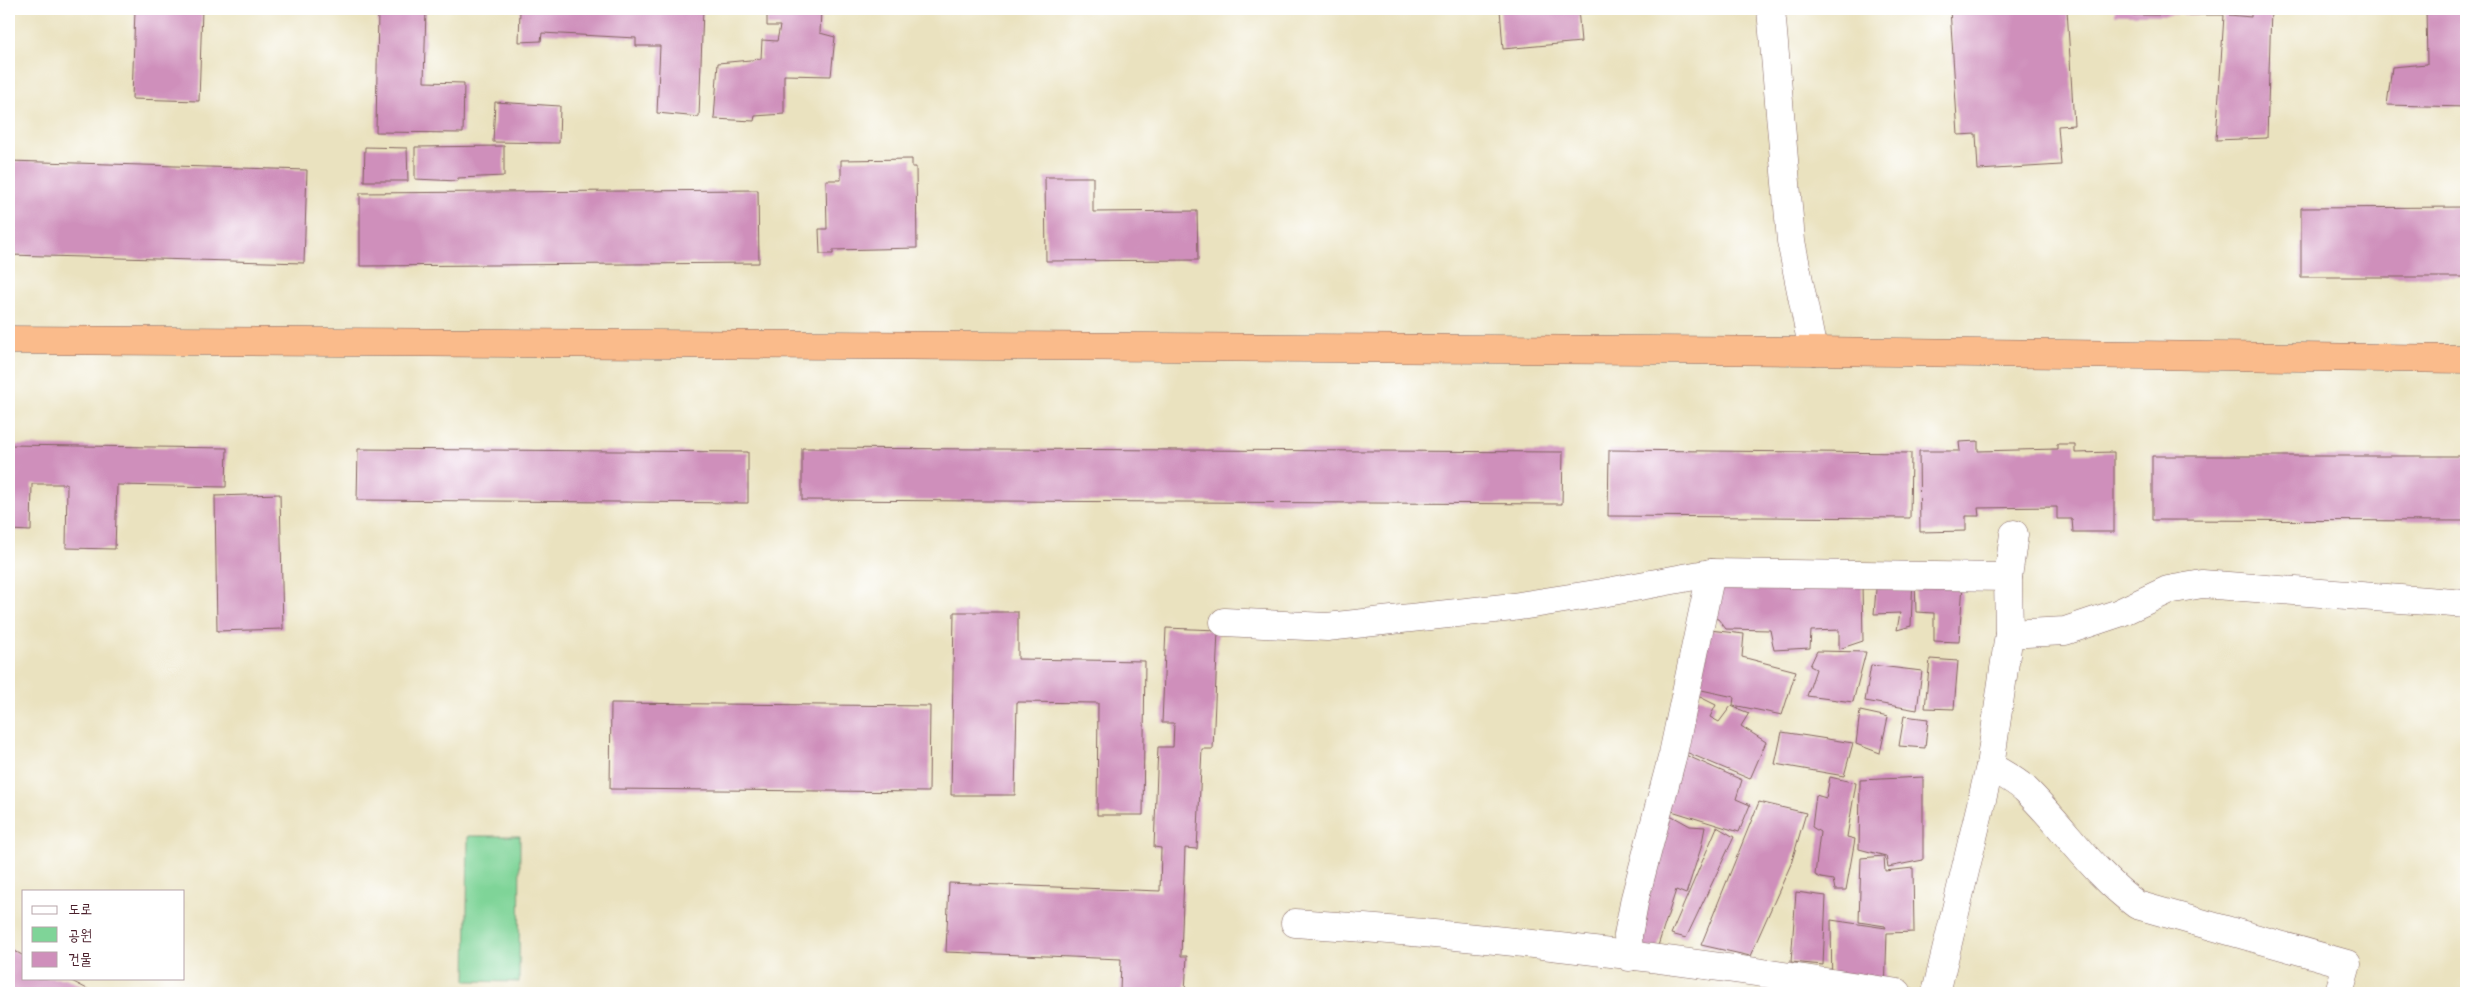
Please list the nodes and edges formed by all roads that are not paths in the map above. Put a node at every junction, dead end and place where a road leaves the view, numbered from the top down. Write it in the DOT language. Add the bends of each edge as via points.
graph roads {
  1 [pos="1771,9"];
  2 [pos="9,340"];
  3 [pos="1813,351"];
  4 [pos="2466,360"];
  5 [pos="2014,534"];
  6 [pos="1711,573"];
  7 [pos="2008,577"];
  8 [pos="2466,604"];
  9 [pos="1224,622"];
  10 [pos="2009,634"];
  11 [pos="1990,766"];
  12 [pos="1295,923"];
  13 [pos="1630,957"];
  14 [pos="1898,993"];
  15 [pos="1936,993"];
  16 [pos="2339,993"];
  1 -- 3 [label="street" via="1790,241"];
  2 -- 3 [label="highway"];
  3 -- 4 [label="highway"];
  5 -- 7 [label="street"];
  6 -- 7 [label="street"];
  6 -- 9 [label="street" via="1602,594 1327,627"];
  6 -- 13 [label="street" via="1673,754 1635,898 1628,935"];
  7 -- 10 [label="street"];
  8 -- 10 [label="street" via="2202,584 2168,590 2119,613 2065,631"];
  10 -- 11 [label="street"];
  11 -- 15 [label="street"];
  11 -- 16 [label="street" via="2023,788 2108,883 2137,905 2347,964"];
  12 -- 13 [label="street" via="1388,929"];
  13 -- 14 [label="street" via="1705,964"];
}
